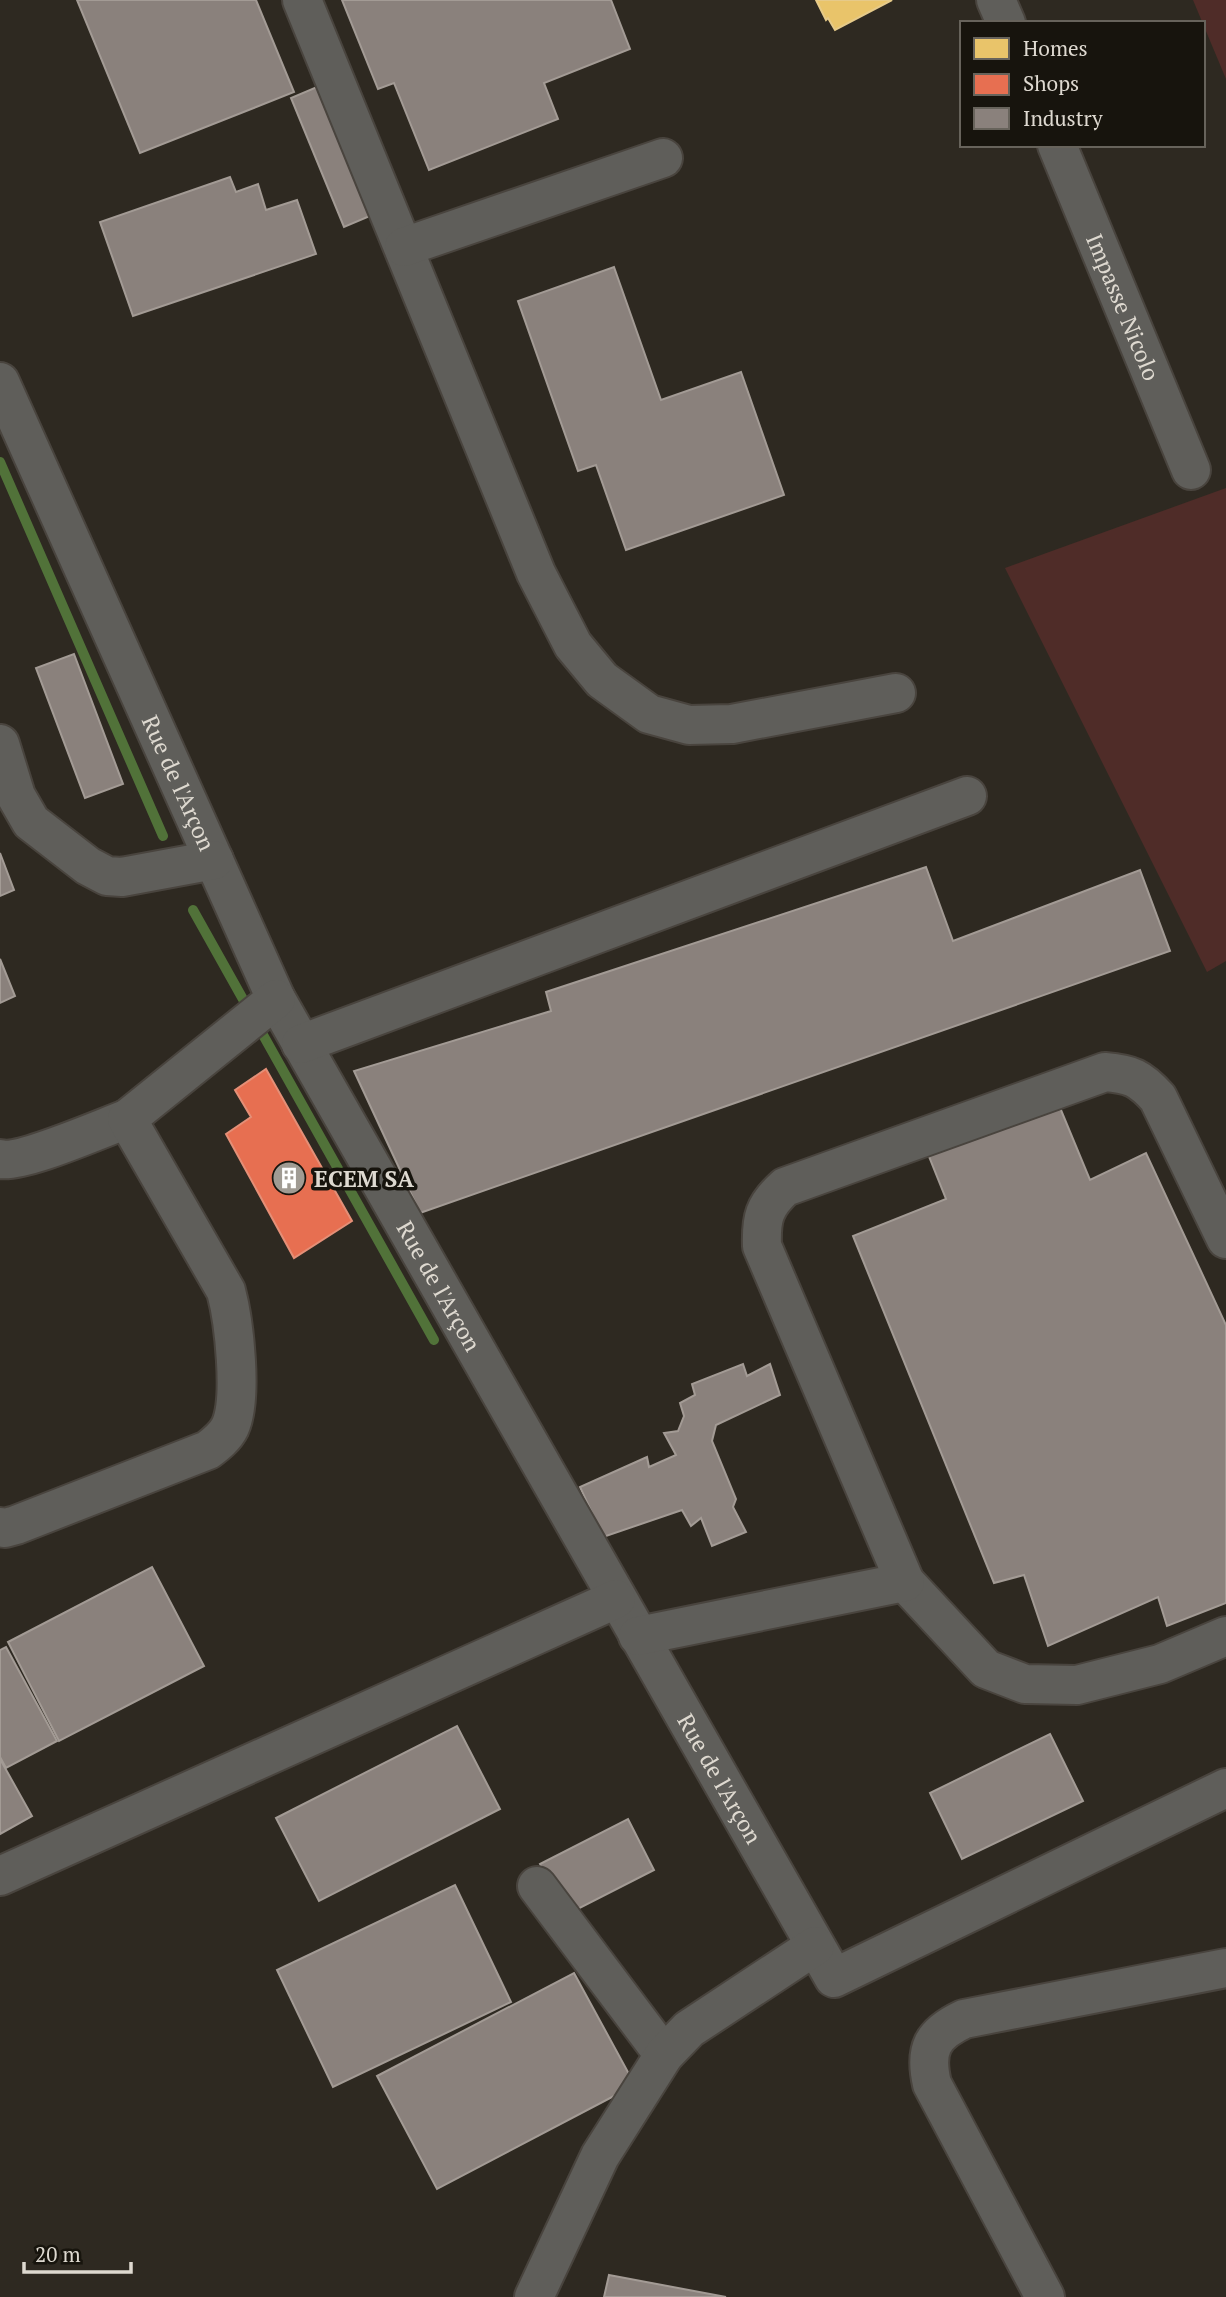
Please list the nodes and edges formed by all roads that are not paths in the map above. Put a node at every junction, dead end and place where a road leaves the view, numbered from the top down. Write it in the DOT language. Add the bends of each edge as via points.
graph roads {
  1 [pos="302,0"];
  2 [pos="996,0"];
  3 [pos="1005,21"];
  4 [pos="1058,147"];
  5 [pos="663,158"];
  6 [pos="404,247"];
  7 [pos="0,382"];
  8 [pos="1191,470"];
  9 [pos="896,693"];
  10 [pos="0,744"];
  11 [pos="967,796"];
  12 [pos="214,860"];
  13 [pos="276,999"];
  14 [pos="301,1044"];
  15 [pos="127,1119"];
  16 [pos="0,1159"];
  17 [pos="1226,1239"];
  18 [pos="0,1527"];
  19 [pos="905,1582"];
  20 [pos="616,1599"];
  21 [pos="638,1636"];
  22 [pos="1226,1636"];
  23 [pos="1226,1788"];
  24 [pos="0,1876"];
  25 [pos="537,1886"];
  26 [pos="824,1962"];
  27 [pos="1226,1968"];
  28 [pos="664,2055"];
  29 [pos="534,2297"];
  30 [pos="1045,2297"];
  1 -- 6 [label="street"];
  2 -- 3 [label="street"];
  4 -- 8 [label="street, Impasse Nicolo"];
  5 -- 6 [label="street"];
  6 -- 9 [label="street" via="536,573 573,645 602,680 649,714 688,725 732,724"];
  7 -- 12 [label="street, Rue de l'Arçon"];
  10 -- 12 [label="street" via="16,796 31,822 88,866 121,877"];
  11 -- 14 [label="street"];
  12 -- 13 [label="street, Rue de l'Arçon"];
  13 -- 14 [label="street, Rue de l'Arçon"];
  13 -- 15 [label="street"];
  14 -- 20 [label="street, Rue de l'Arçon"];
  15 -- 16 [label="street" via="28,1155"];
  15 -- 18 [label="street" via="226,1291 237,1394 230,1426 208,1450 16,1525"];
  17 -- 19 [label="street" via="1158,1098 1143,1081 1105,1072 785,1187 771,1200 761,1225 762,1246"];
  19 -- 21 [label="street"];
  19 -- 22 [label="street" via="986,1668 1025,1684 1077,1685 1160,1664"];
  20 -- 21 [label="street, Rue de l'Arçon"];
  20 -- 24 [label="street"];
  21 -- 26 [label="street, Rue de l'Arçon"];
  23 -- 26 [label="street"];
  25 -- 28 [label="street"];
  26 -- 28 [label="street" via="689,2029"];
  27 -- 30 [label="street" via="964,2019 945,2028 932,2044 928,2064 932,2084"];
  28 -- 29 [label="street" via="600,2156"];
}
